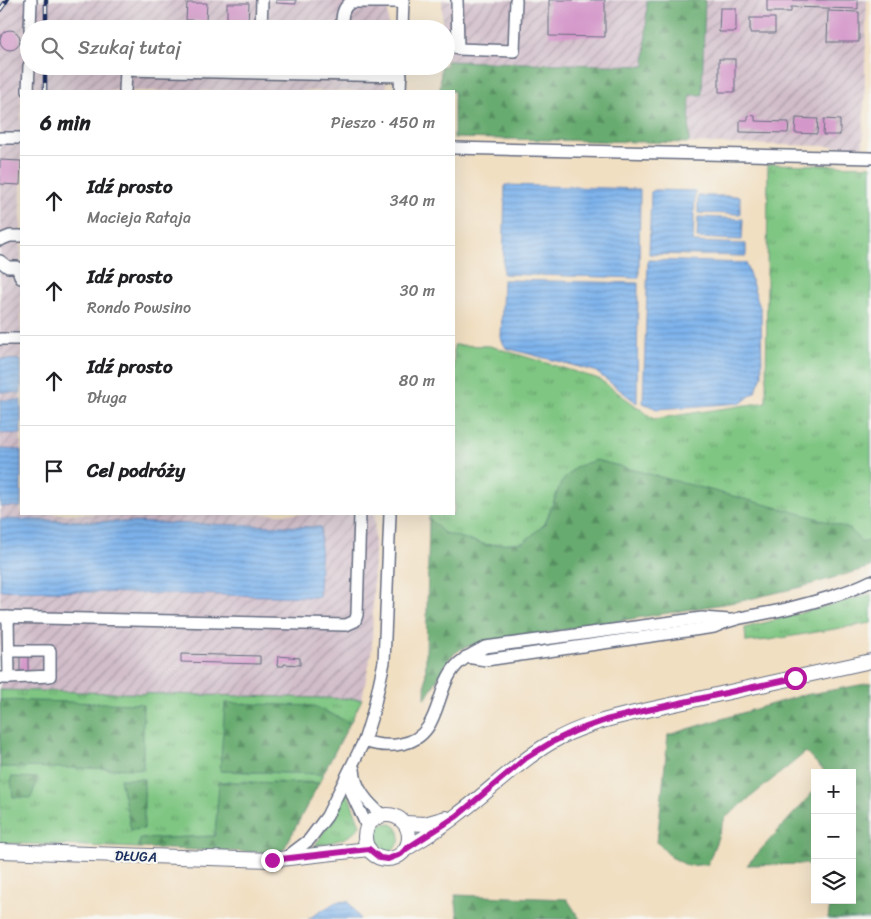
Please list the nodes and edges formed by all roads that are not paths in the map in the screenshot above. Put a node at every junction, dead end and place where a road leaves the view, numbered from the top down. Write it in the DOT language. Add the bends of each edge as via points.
graph roads {
  1 [pos="31,0"];
  2 [pos="262,0"];
  3 [pos="457,0"];
  4 [pos="516,0"];
  5 [pos="403,1"];
  6 [pos="30,20"];
  7 [pos="261,20"];
  8 [pos="342,20"];
  9 [pos="402,20"];
  10 [pos="29,75"];
  11 [pos="126,75"];
  12 [pos="401,75"];
  13 [pos="28,90"];
  14 [pos="125,90"];
  15 [pos="400,90"];
  16 [pos="0,138"];
  17 [pos="20,138"];
  18 [pos="455,148"];
  19 [pos="871,158"];
  20 [pos="20,237"];
  21 [pos="0,240"];
  22 [pos="0,261"];
  23 [pos="20,269"];
  24 [pos="0,339"];
  25 [pos="20,339"];
  26 [pos="360,515"];
  27 [pos="390,515"];
  28 [pos="871,581"];
  29 [pos="856,588"];
  30 [pos="871,588"];
  31 [pos="4,617"];
  32 [pos="9,651"];
  33 [pos="871,661"];
  34 [pos="5,678"];
  35 [pos="364,741"];
  36 [pos="355,760"];
  37 [pos="383,816"];
  38 [pos="457,816"];
  39 [pos="405,823"];
  40 [pos="366,831"];
  41 [pos="369,849"];
  42 [pos="406,849"];
  43 [pos="0,851"];
  44 [pos="288,856"];
  45 [pos="272,860"];
  1 -- 6 [label="street"];
  2 -- 7 [label="street"];
  3 -- 4 [label="street" via="458,49 514,51"];
  5 -- 8 [label="street" via="351,2 342,13"];
  5 -- 9 [label="street"];
  10 -- 13 [label="street"];
  11 -- 14 [label="street"];
  12 -- 15 [label="street"];
  16 -- 17 [label="street"];
  18 -- 19 [label="street"];
  20 -- 21 [label="street"];
  22 -- 23 [label="street" via="8,267"];
  24 -- 25 [label="street"];
  26 -- 31 [label="street" via="357,615 346,625"];
  27 -- 35 [label="street, DŁUGA" via="384,662 374,712"];
  28 -- 29 [label="street"];
  29 -- 30 [label="street"];
  29 -- 35 [label="street" via="786,609 729,620 702,618 485,647 455,667 429,726 420,736 396,745"];
  31 -- 32 [label="street"];
  32 -- 34 [label="street"];
  32 -- 34 [label="street" via="50,651 50,676"];
  33 -- 38 [label="main road" via="643,711 575,731 526,758"];
  35 -- 36 [label="street, DŁUGA"];
  36 -- 37 [label="street" via="354,772 359,788 365,799"];
  36 -- 40 [label="street, DŁUGA" via="349,784 364,817"];
  36 -- 44 [label="street, DŁUGA" via="327,816 309,840"];
  37 -- 39 [label="main road" via="395,816"];
  37 -- 40 [label="main road" via="374,820"];
  38 -- 39 [label="main road" via="425,824"];
  38 -- 42 [label="main road"];
  39 -- 42 [label="main road" via="409,836"];
  40 -- 41 [label="main road"];
  40 -- 44 [label="main road, DŁUGA" via="338,844"];
  41 -- 42 [label="main road" via="380,858 388,859"];
  41 -- 45 [label="main road, DŁUGA"];
  43 -- 45 [label="main road, DŁUGA"];
  44 -- 45 [label="main road, DŁUGA"];
}
